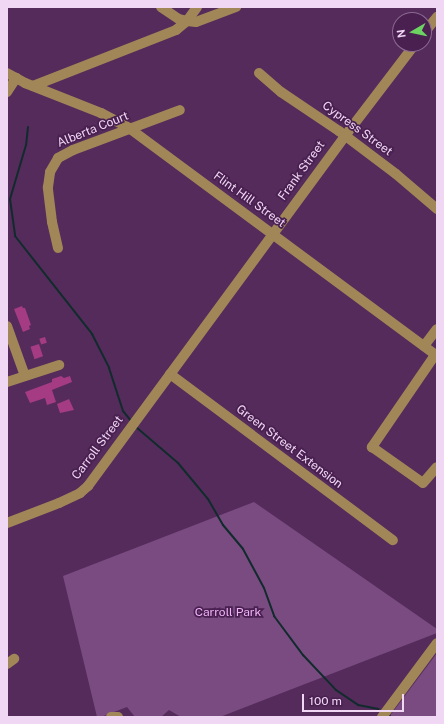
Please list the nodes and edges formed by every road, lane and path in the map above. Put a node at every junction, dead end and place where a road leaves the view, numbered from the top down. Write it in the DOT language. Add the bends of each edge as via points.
graph roads {
  1 [pos="161,7"];
  2 [pos="197,7"];
  3 [pos="236,7"];
  4 [pos="187,21"];
  5 [pos="409,52"];
  6 [pos="259,73"];
  7 [pos="11,76"];
  8 [pos="33,86"];
  9 [pos="7,92"];
  10 [pos="180,110"];
  11 [pos="129,128"];
  12 [pos="345,136"];
  13 [pos="437,209"];
  14 [pos="272,233"];
  15 [pos="58,248"];
  16 [pos="7,326"];
  17 [pos="437,329"];
  18 [pos="424,346"];
  19 [pos="436,356"];
  20 [pos="58,365"];
  21 [pos="170,374"];
  22 [pos="24,376"];
  23 [pos="7,382"];
  24 [pos="437,467"];
  25 [pos="7,523"];
  26 [pos="393,540"];
  27 [pos="437,643"];
  28 [pos="111,717"];
  29 [pos="118,717"];
  30 [pos="382,717"];
  1 -- 4 [label="street" via="179,19"];
  2 -- 4 [label="street"];
  3 -- 4 [label="street" via="196,22"];
  4 -- 8 [label="street" via="176,30"];
  5 -- 12 [label="street, Frank Street"];
  6 -- 12 [label="street, Cypress Street" via="281,92"];
  7 -- 8 [label="street, Flint Hill Street"];
  7 -- 9 [label="street"];
  8 -- 11 [label="street, Flint Hill Street" via="101,113"];
  10 -- 11 [label="street, Alberta Court"];
  11 -- 14 [label="street, Flint Hill Street"];
  11 -- 15 [label="street, Alberta Court" via="62,155 52,165 48,180 48,199"];
  12 -- 13 [label="street, Cypress Street" via="408,183"];
  12 -- 14 [label="street, Frank Street"];
  14 -- 18 [label="street, Flint Hill Street"];
  14 -- 21 [label="street, Frank Street"];
  16 -- 22 [label="street"];
  17 -- 18 [label="street"];
  18 -- 19 [label="street, Flint Hill Street"];
  19 -- 24 [label="street" via="372,447 424,483"];
  20 -- 22 [label="street"];
  21 -- 25 [label="street, Carroll Street" via="88,486 59,503"];
  21 -- 26 [label="street, Green Street Extension"];
  22 -- 23 [label="street"];
  27 -- 30 [label="street"];
  28 -- 29 [label="street"];
}
